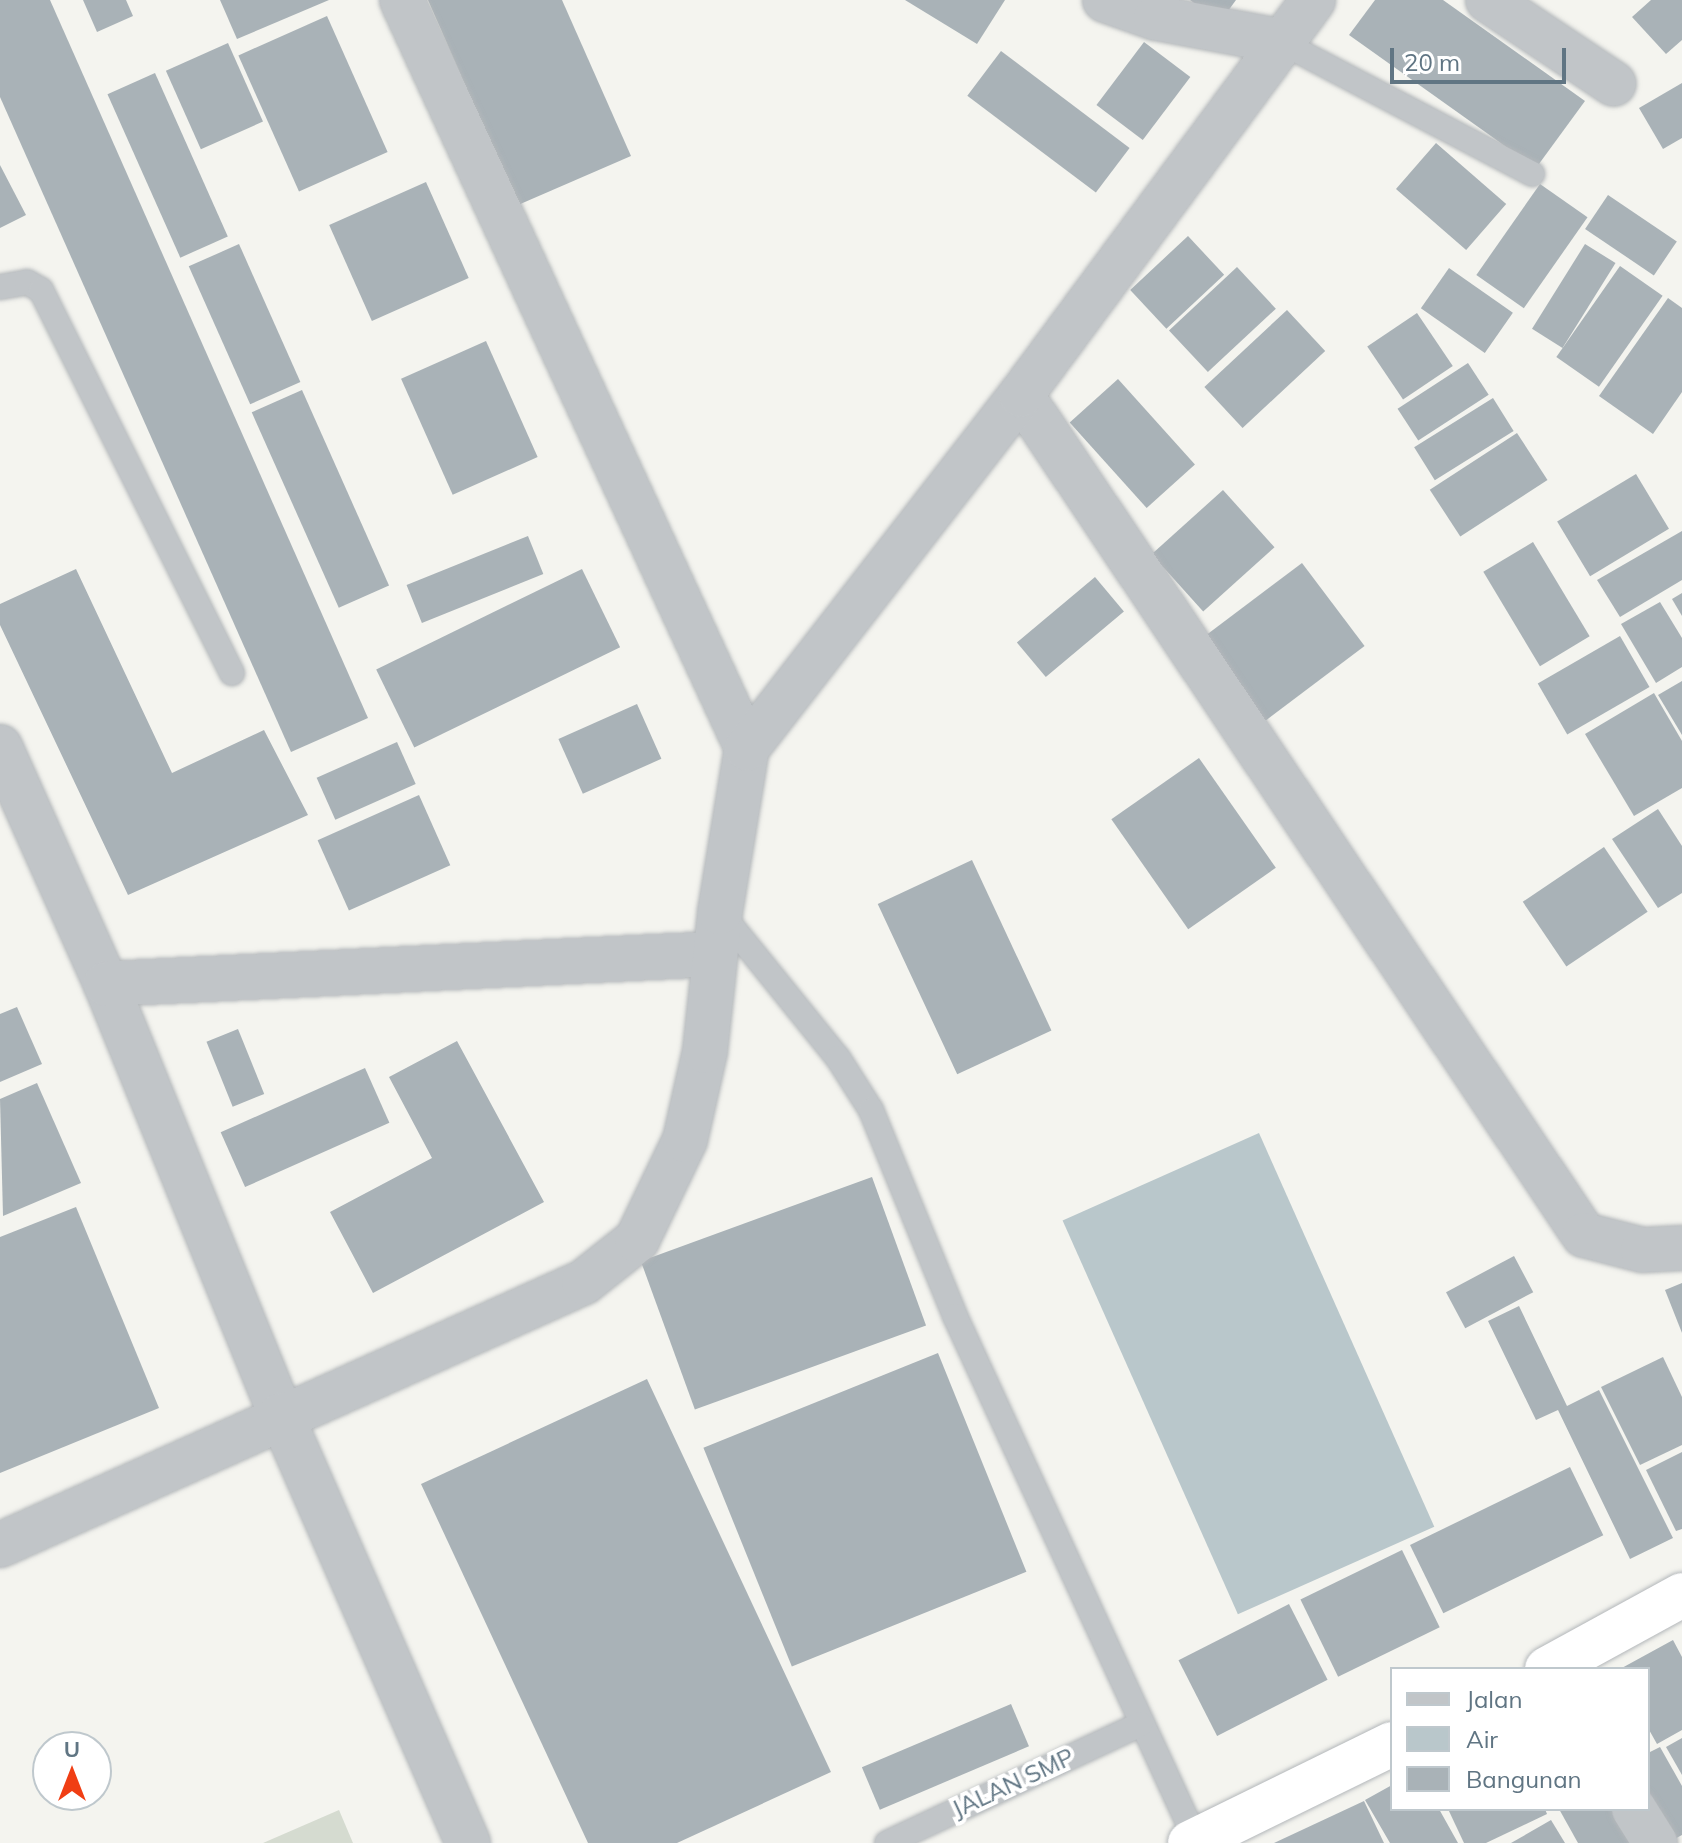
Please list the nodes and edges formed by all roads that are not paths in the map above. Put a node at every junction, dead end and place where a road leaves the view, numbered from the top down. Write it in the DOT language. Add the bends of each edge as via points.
graph roads {
  1 [pos="402,0"];
  2 [pos="1105,0"];
  3 [pos="1313,0"];
  4 [pos="1488,0"];
  5 [pos="1279,41"];
  6 [pos="1614,84"];
  7 [pos="1532,174"];
  8 [pos="0,287"];
  9 [pos="1021,395"];
  10 [pos="232,673"];
  11 [pos="0,747"];
  12 [pos="747,748"];
  13 [pos="718,933"];
  14 [pos="106,984"];
  15 [pos="1682,1248"];
  16 [pos="281,1415"];
  17 [pos="0,1545"];
  18 [pos="1682,1595"];
  19 [pos="1552,1667"];
  20 [pos="1141,1724"];
  21 [pos="1390,1745"];
  22 [pos="1635,1811"];
  23 [pos="1210,1838"];
  24 [pos="468,1843"];
  25 [pos="887,1843"];
  26 [pos="1655,1843"];
  1 -- 12 [label="street"];
  2 -- 5 [label="street" via="1156,18"];
  3 -- 5 [label="street"];
  4 -- 6 [label="street"];
  5 -- 7 [label="lane"];
  5 -- 9 [label="street"];
  8 -- 10 [label="lane" via="27,282 41,290"];
  9 -- 12 [label="street"];
  9 -- 15 [label="street" via="1584,1235 1643,1250"];
  11 -- 14 [label="street"];
  12 -- 13 [label="street"];
  13 -- 14 [label="street"];
  13 -- 16 [label="street" via="705,1051 685,1140 637,1240 584,1282"];
  13 -- 20 [label="lane" via="838,1058 871,1110 955,1316"];
  14 -- 16 [label="street"];
  16 -- 17 [label="street"];
  16 -- 24 [label="street"];
  18 -- 19 [label="highway"];
  20 -- 23 [label="lane"];
  20 -- 25 [label="lane, JALAN SMP"];
  21 -- 23 [label="highway"];
  22 -- 26 [label="street"];
}
